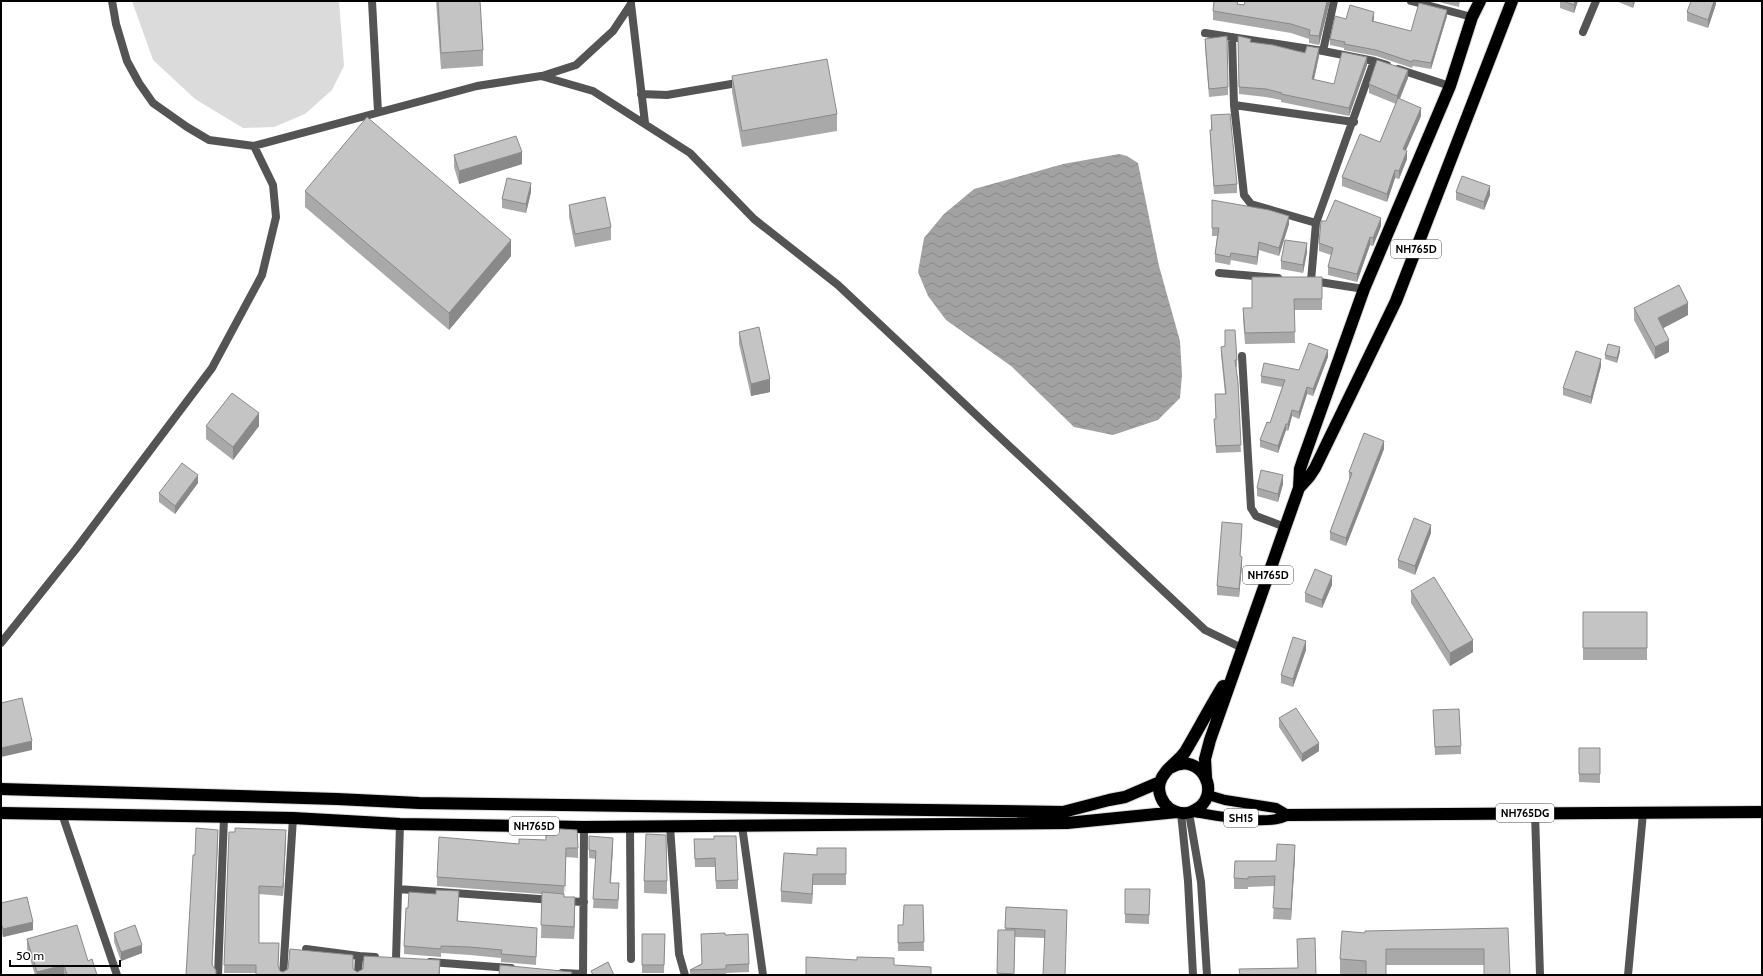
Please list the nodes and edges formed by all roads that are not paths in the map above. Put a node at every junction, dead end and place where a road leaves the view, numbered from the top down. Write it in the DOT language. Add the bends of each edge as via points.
graph roads {
  1 [pos="112,1"];
  2 [pos="372,1"];
  3 [pos="1334,1"];
  4 [pos="1411,1"];
  5 [pos="1480,1"];
  6 [pos="1512,1"];
  7 [pos="1596,1"];
  8 [pos="631,3"];
  9 [pos="1472,17"];
  10 [pos="1583,32"];
  11 [pos="1205,33"];
  12 [pos="1232,37"];
  13 [pos="1323,51"];
  14 [pos="1374,61"];
  15 [pos="541,76"];
  16 [pos="750,80"];
  17 [pos="1450,86"];
  18 [pos="641,94"];
  19 [pos="1234,105"];
  20 [pos="378,112"];
  21 [pos="1354,122"];
  22 [pos="645,123"];
  23 [pos="254,146"];
  24 [pos="1316,223"];
  25 [pos="1219,273"];
  26 [pos="1288,279"];
  27 [pos="1364,289"];
  28 [pos="1242,356"];
  29 [pos="1299,488"];
  30 [pos="1285,527"];
  31 [pos="1,643"];
  32 [pos="1242,648"];
  33 [pos="1237,662"];
  34 [pos="1170,768"];
  35 [pos="1206,777"];
  36 [pos="1160,782"];
  37 [pos="1,789"];
  38 [pos="1208,795"];
  39 [pos="1185,812"];
  40 [pos="1762,812"];
  41 [pos="1,813"];
  42 [pos="1535,813"];
  43 [pos="1643,813"];
  44 [pos="62,814"];
  45 [pos="1288,815"];
  46 [pos="224,817"];
  47 [pos="293,818"];
  48 [pos="400,824"];
  49 [pos="670,826"];
  50 [pos="742,826"];
  51 [pos="584,827"];
  52 [pos="630,827"];
  53 [pos="398,889"];
  54 [pos="584,902"];
  55 [pos="306,950"];
  56 [pos="359,956"];
  57 [pos="631,959"];
  58 [pos="419,961"];
  59 [pos="521,969"];
  60 [pos="552,972"];
  61 [pos="117,975"];
  62 [pos="218,975"];
  63 [pos="283,975"];
  64 [pos="358,975"];
  65 [pos="583,975"];
  66 [pos="685,975"];
  67 [pos="763,975"];
  68 [pos="1193,975"];
  69 [pos="1207,975"];
  70 [pos="1540,975"];
  71 [pos="1628,975"];
  1 -- 23 [label="street" via="127,61 153,103 209,140"];
  2 -- 20 [label="street"];
  3 -- 13 [label="street"];
  4 -- 9 [label="street"];
  5 -- 9 [label="highway, NH765D"];
  6 -- 29 [label="highway, NH765D" via="1396,300 1315,468"];
  7 -- 10 [label="street"];
  8 -- 15 [label="street" via="613,31 576,65"];
  8 -- 18 [label="street"];
  9 -- 17 [label="highway, NH765D"];
  11 -- 12 [label="street"];
  12 -- 13 [label="street"];
  12 -- 19 [label="street"];
  13 -- 14 [label="street"];
  14 -- 17 [label="street"];
  14 -- 21 [label="street"];
  15 -- 20 [label="street" via="477,86"];
  15 -- 22 [label="street" via="593,90"];
  16 -- 18 [label="street" via="667,95"];
  17 -- 27 [label="highway, NH765D"];
  18 -- 22 [label="street"];
  19 -- 21 [label="street"];
  19 -- 24 [label="street" via="1246,200 1251,204"];
  20 -- 23 [label="street"];
  21 -- 24 [label="street"];
  22 -- 32 [label="street" via="690,153 754,219 838,285 1205,630"];
  23 -- 31 [label="street" via="273,185 276,217 262,275 212,368 76,549"];
  24 -- 27 [label="street" via="1308,281"];
  25 -- 26 [label="street"];
  27 -- 29 [label="highway, NH765D" via="1300,469"];
  28 -- 30 [label="street" via="1251,508 1256,516"];
  29 -- 30 [label="highway, NH765D"];
  30 -- 32 [label="highway, NH765D"];
  32 -- 33 [label="highway, NH765D"];
  33 -- 34 [label="highway, NH765D" via="1184,753"];
  33 -- 35 [label="highway, NH765D" via="1210,740 1205,759"];
  34 -- 35 [label="highway" via="1178,764 1188,764 1197,767"];
  34 -- 36 [label="highway, NH765D"];
  35 -- 38 [label="highway, NH765D"];
  36 -- 37 [label="highway, NH765D" via="1126,797 1063,812 418,803"];
  36 -- 39 [label="highway" via="1161,797 1165,804"];
  38 -- 39 [label="highway" via="1205,802"];
  38 -- 45 [label="main road" via="1276,808"];
  39 -- 45 [label="main road, SH15" via="1272,820 1282,819"];
  39 -- 50 [label="highway, NH765D" via="1067,823"];
  39 -- 68 [label="street"];
  39 -- 69 [label="street" via="1201,882"];
  40 -- 43 [label="highway, NH765DG"];
  41 -- 44 [label="highway, NH765D"];
  42 -- 43 [label="highway, NH765DG"];
  42 -- 45 [label="highway, NH765DG"];
  42 -- 70 [label="street"];
  43 -- 71 [label="street"];
  44 -- 46 [label="highway, NH765D"];
  44 -- 61 [label="street"];
  46 -- 47 [label="highway, NH765D"];
  46 -- 62 [label="street"];
  47 -- 48 [label="highway, NH765D"];
  47 -- 63 [label="street"];
  48 -- 51 [label="highway, NH765D"];
  48 -- 53 [label="street"];
  49 -- 50 [label="highway, NH765D"];
  49 -- 52 [label="highway, NH765D"];
  49 -- 66 [label="street" via="679,954"];
  50 -- 67 [label="street"];
  51 -- 52 [label="highway, NH765D"];
  51 -- 54 [label="street"];
  52 -- 57 [label="street"];
  53 -- 54 [label="street"];
  53 -- 56 [label="street" via="392,958"];
  54 -- 65 [label="street"];
  55 -- 56 [label="street"];
  56 -- 64 [label="street"];
  58 -- 59 [label="street"];
  60 -- 65 [label="street"];
}
